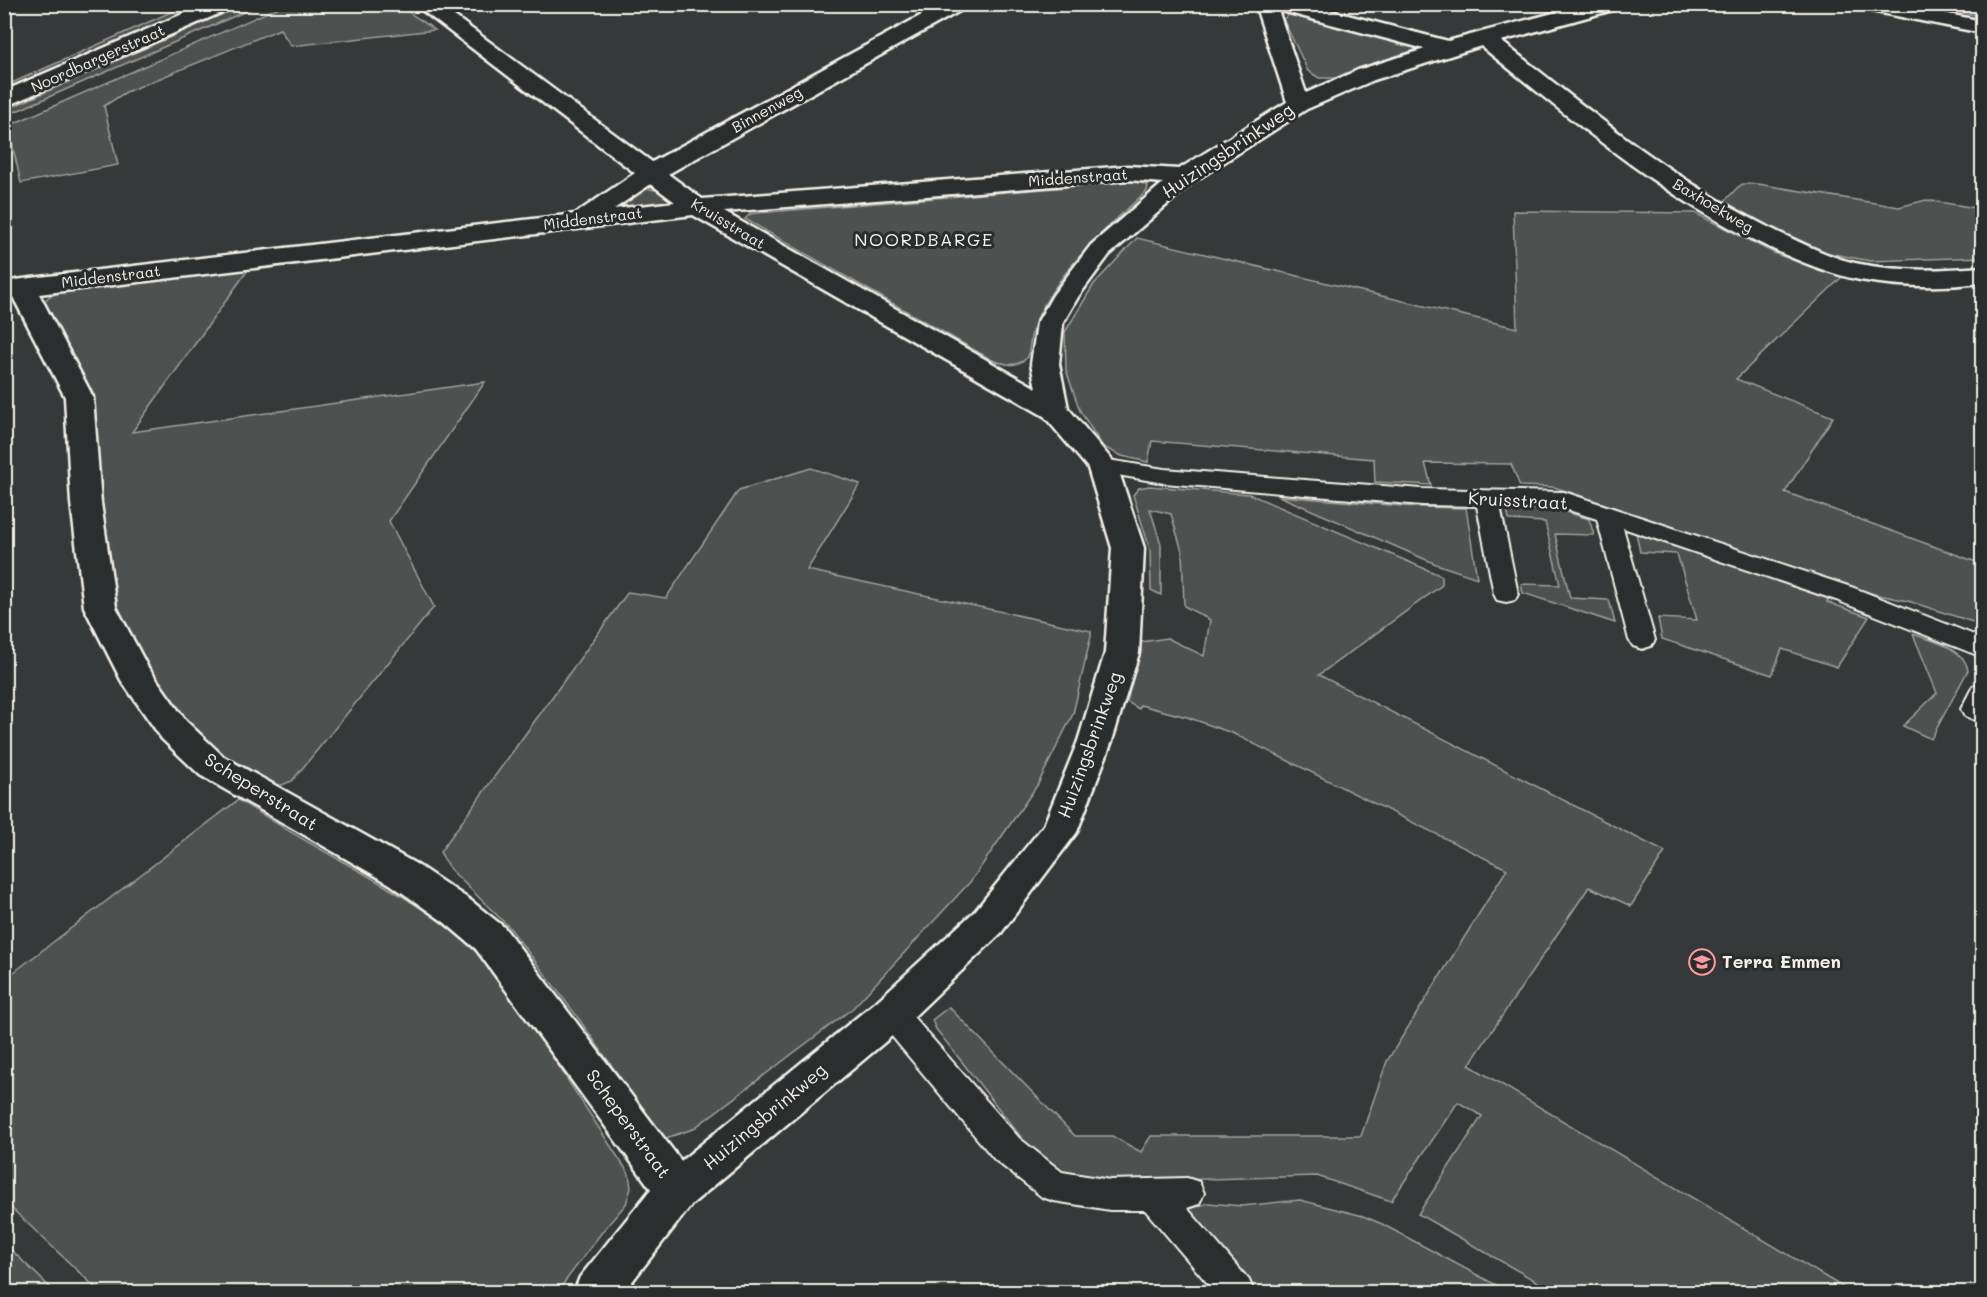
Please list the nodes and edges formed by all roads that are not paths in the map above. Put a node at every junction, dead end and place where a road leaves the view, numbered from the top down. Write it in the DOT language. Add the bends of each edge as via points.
graph roads {
  1 [pos="225,4"];
  2 [pos="424,4"];
  3 [pos="958,4"];
  4 [pos="1264,4"];
  5 [pos="1279,4"];
  6 [pos="1359,4"];
  7 [pos="1613,4"];
  8 [pos="1848,4"];
  9 [pos="1870,6"];
  10 [pos="1343,20"];
  11 [pos="1983,27"];
  12 [pos="1484,38"];
  13 [pos="1448,48"];
  14 [pos="4,100"];
  15 [pos="1299,104"];
  16 [pos="651,173"];
  17 [pos="1184,177"];
  18 [pos="697,207"];
  19 [pos="580,221"];
  20 [pos="1983,275"];
  21 [pos="14,288"];
  22 [pos="1054,410"];
  23 [pos="1102,466"];
  24 [pos="1487,498"];
  25 [pos="1607,514"];
  26 [pos="1506,594"];
  27 [pos="1642,640"];
  28 [pos="1983,648"];
  29 [pos="1983,693"];
  30 [pos="1983,713"];
  31 [pos="891,1013"];
  32 [pos="677,1190"];
  33 [pos="1187,1193"];
  34 [pos="1153,1194"];
  35 [pos="596,1293"];
  36 [pos="1237,1293"];
  1 -- 14 [label="street, Noordbargerstraat"];
  2 -- 16 [label="street, Kruisstraat"];
  3 -- 16 [label="street, Binnenweg"];
  4 -- 15 [label="street, Huizingsbrinkweg"];
  5 -- 10 [label="street"];
  6 -- 10 [label="street"];
  7 -- 12 [label="street"];
  8 -- 9 [label="street"];
  9 -- 11 [label="street"];
  10 -- 13 [label="street"];
  12 -- 13 [label="street"];
  12 -- 20 [label="street, Baxhoekweg" via="1638,158 1702,203 1758,234 1860,272 1922,278"];
  13 -- 15 [label="street" via="1366,75"];
  15 -- 17 [label="street, Huizingsbrinkweg"];
  16 -- 18 [label="street, Kruisstraat"];
  16 -- 19 [label="street, Binnenweg"];
  17 -- 18 [label="street, Middenstraat" via="1128,173"];
  17 -- 22 [label="street, Huizingsbrinkweg" via="1100,250 1050,323 1045,364"];
  18 -- 19 [label="street, Middenstraat"];
  18 -- 22 [label="street, Kruisstraat"];
  19 -- 21 [label="street, Middenstraat"];
  21 -- 32 [label="street, Scheperstraat" via="28,301 79,397 86,503 100,607 133,672 174,730 212,766 403,874 490,938"];
  22 -- 23 [label="street, Huizingsbrinkweg"];
  23 -- 24 [label="lane, Kruisstraat" via="1164,476"];
  23 -- 31 [label="street, Huizingsbrinkweg" via="1128,548 1122,653 1095,741 1059,832 988,922"];
  24 -- 25 [label="lane, Kruisstraat" via="1564,500"];
  24 -- 26 [label="lane"];
  25 -- 27 [label="lane"];
  25 -- 28 [label="lane, Kruisstraat" via="1845,594"];
  29 -- 30 [label="lane" via="1974,709"];
  31 -- 32 [label="street, Huizingsbrinkweg"];
  31 -- 34 [label="lane" via="1007,1149 1054,1186 1110,1195"];
  32 -- 35 [label="street, Huizingsbrinkweg"];
  33 -- 34 [label="lane"];
  34 -- 36 [label="lane"];
}
